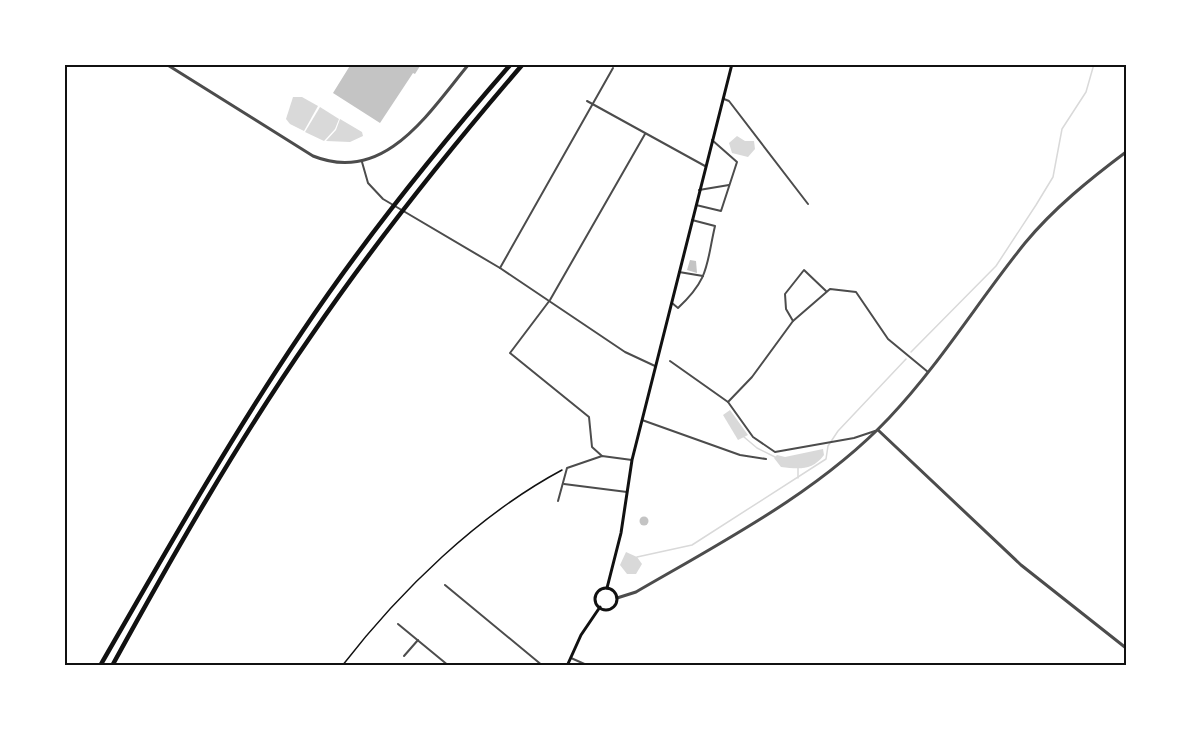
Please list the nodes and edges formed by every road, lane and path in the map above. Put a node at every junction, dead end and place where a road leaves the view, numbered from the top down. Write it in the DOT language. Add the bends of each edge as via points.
graph roads {
  1 [pos="166,64"];
  2 [pos="469,64"];
  3 [pos="511,64"];
  4 [pos="523,64"];
  5 [pos="732,64"];
  6 [pos="613,68"];
  7 [pos="723,99"];
  8 [pos="587,101"];
  9 [pos="592,104"];
  10 [pos="645,134"];
  11 [pos="711,140"];
  12 [pos="1126,152"];
  13 [pos="362,162"];
  14 [pos="705,166"];
  15 [pos="729,185"];
  16 [pos="699,190"];
  17 [pos="808,204"];
  18 [pos="696,205"];
  19 [pos="692,220"];
  20 [pos="500,268"];
  21 [pos="679,272"];
  22 [pos="703,276"];
  23 [pos="826,291"];
  24 [pos="550,300"];
  25 [pos="672,303"];
  26 [pos="794,321"];
  27 [pos="669,361"];
  28 [pos="656,366"];
  29 [pos="928,372"];
  30 [pos="728,402"];
  31 [pos="642,420"];
  32 [pos="878,430"];
  33 [pos="602,456"];
  34 [pos="766,459"];
  35 [pos="632,460"];
  36 [pos="567,468"];
  37 [pos="564,484"];
  38 [pos="627,492"];
  39 [pos="558,501"];
  40 [pos="445,585"];
  41 [pos="608,588"];
  42 [pos="617,598"];
  43 [pos="600,607"];
  44 [pos="398,624"];
  45 [pos="418,640"];
  46 [pos="1126,648"];
  47 [pos="404,656"];
  48 [pos="571,658"];
  49 [pos="100,666"];
  50 [pos="112,666"];
  51 [pos="342,666"];
  52 [pos="449,666"];
  53 [pos="543,666"];
  54 [pos="567,666"];
  55 [pos="589,666"];
  1 -- 13 [label="street" via="314,156 331,162"];
  2 -- 13 [label="street" via="398,144"];
  3 -- 49 [label="highway" via="405,191 303,331 209,478"];
  4 -- 50 [label="highway" via="390,226 272,394"];
  5 -- 7 [label="main road"];
  6 -- 9 [label="street"];
  7 -- 11 [label="main road"];
  7 -- 17 [label="street" via="729,101"];
  8 -- 9 [label="street"];
  9 -- 10 [label="street"];
  9 -- 20 [label="street"];
  10 -- 14 [label="street"];
  10 -- 24 [label="street"];
  11 -- 14 [label="main road"];
  11 -- 15 [label="street" via="737,162"];
  12 -- 29 [label="street" via="1082,185 1027,241"];
  13 -- 20 [label="street" via="368,183 376,193"];
  14 -- 16 [label="main road"];
  15 -- 16 [label="street"];
  15 -- 18 [label="street" via="721,211"];
  16 -- 18 [label="main road"];
  18 -- 19 [label="main road"];
  19 -- 21 [label="main road"];
  19 -- 22 [label="street" via="715,226"];
  20 -- 24 [label="street"];
  21 -- 22 [label="street"];
  21 -- 25 [label="main road"];
  22 -- 25 [label="street" via="697,290 678,308"];
  23 -- 26 [label="street"];
  23 -- 26 [label="street" via="804,270 785,294 786,309"];
  23 -- 29 [label="street" via="856,292 888,339"];
  24 -- 28 [label="street" via="626,352"];
  24 -- 33 [label="street" via="510,353 589,417 592,447"];
  25 -- 28 [label="main road"];
  26 -- 30 [label="street"];
  27 -- 30 [label="street"];
  28 -- 31 [label="main road"];
  29 -- 32 [label="street"];
  30 -- 32 [label="street" via="753,437 775,452"];
  31 -- 34 [label="street" via="740,455"];
  31 -- 35 [label="main road"];
  32 -- 42 [label="street" via="782,503 644,587"];
  32 -- 46 [label="street" via="1021,565"];
  33 -- 35 [label="street"];
  33 -- 36 [label="street"];
  35 -- 38 [label="main road"];
  36 -- 37 [label="street"];
  36 -- 51 [label="path" via="544,480 444,555 386,611"];
  37 -- 38 [label="street"];
  37 -- 39 [label="street"];
  38 -- 41 [label="main road"];
  40 -- 53 [label="street"];
  41 -- 42 [label="main road"];
  41 -- 43 [label="main road" via="597,594"];
  42 -- 43 [label="main road" via="613,607"];
  43 -- 48 [label="main road"];
  44 -- 45 [label="street"];
  45 -- 47 [label="street"];
  45 -- 52 [label="street"];
  48 -- 54 [label="main road"];
  48 -- 55 [label="street"];
}
